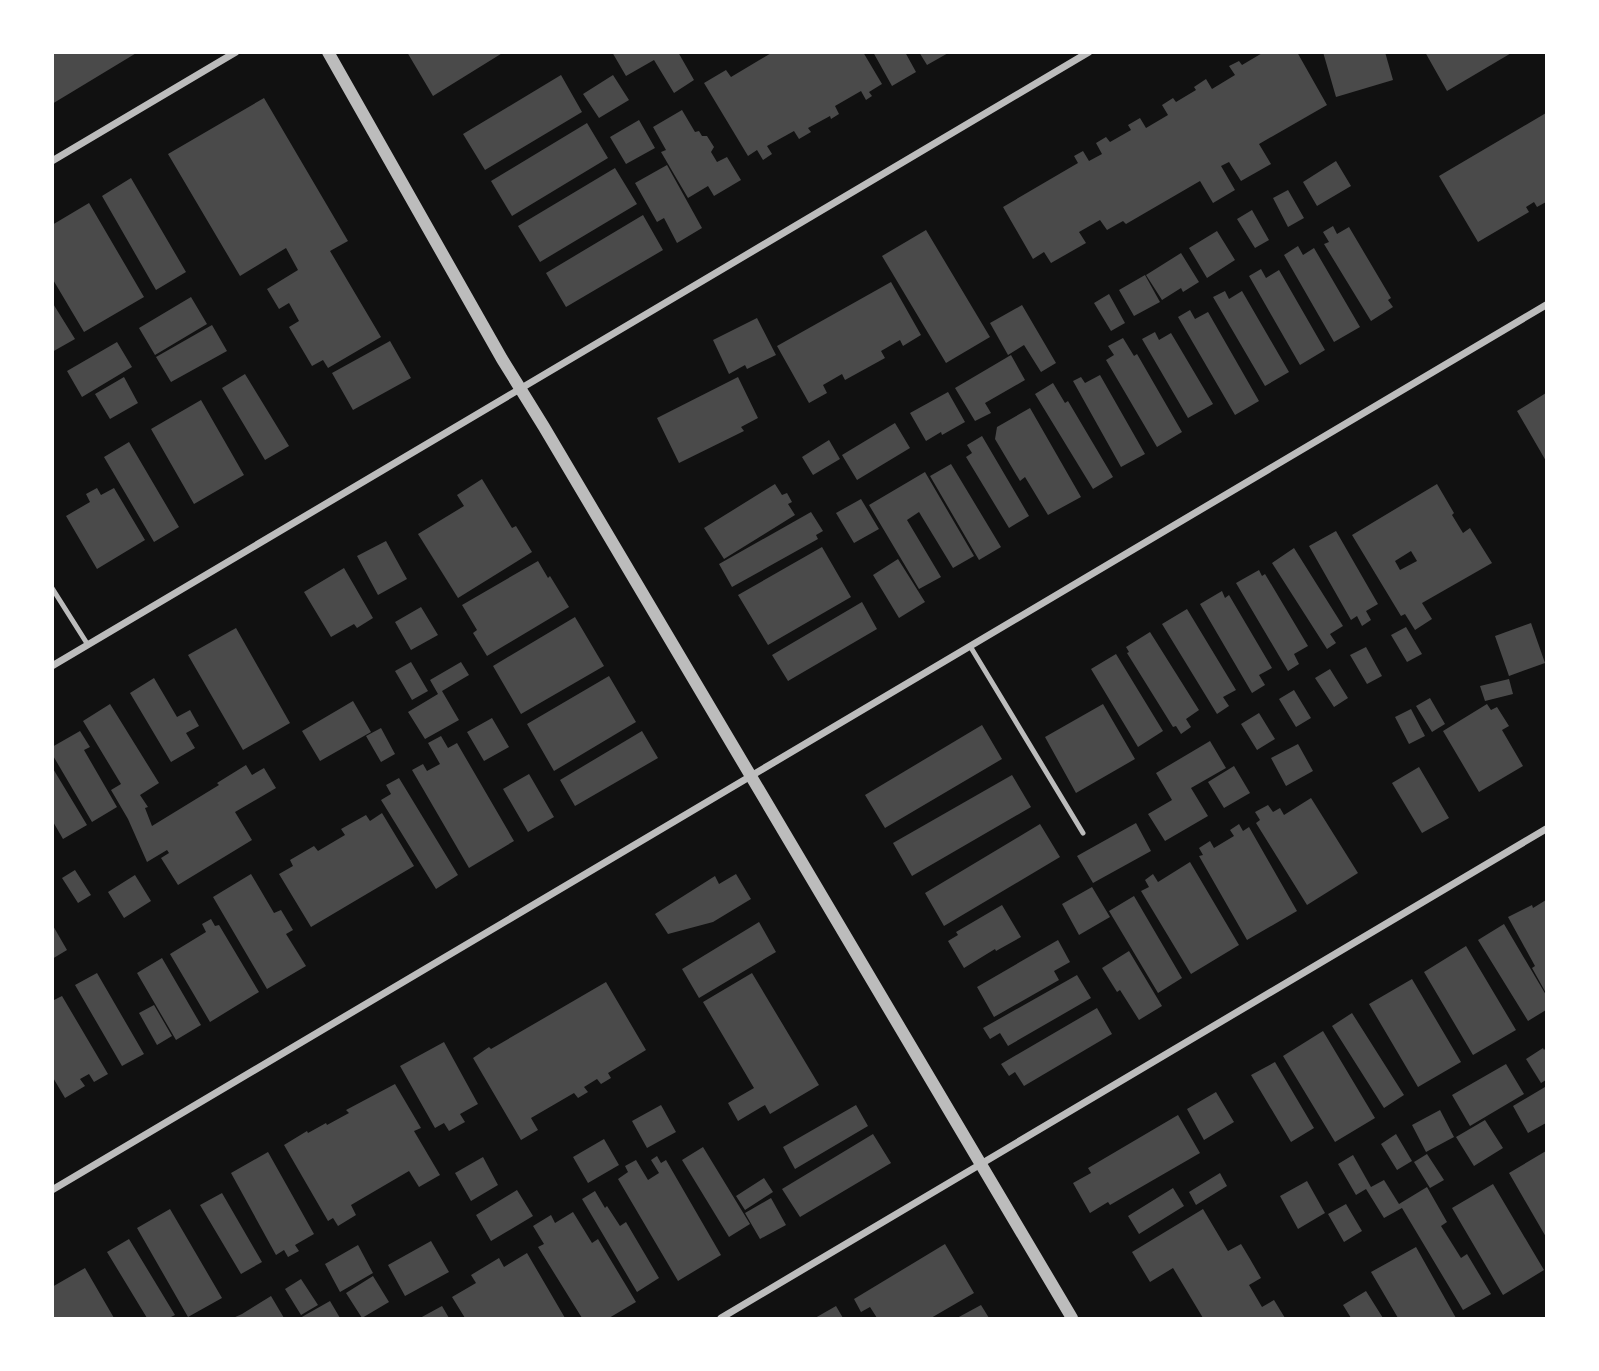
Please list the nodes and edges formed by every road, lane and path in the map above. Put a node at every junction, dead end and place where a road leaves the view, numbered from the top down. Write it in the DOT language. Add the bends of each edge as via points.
graph roads {
  1 [pos="236,52"];
  2 [pos="328,52"];
  3 [pos="1088,52"];
  4 [pos="52,161"];
  5 [pos="1546,304"];
  6 [pos="520,389"];
  7 [pos="52,588"];
  8 [pos="88,645"];
  9 [pos="970,646"];
  10 [pos="52,666"];
  11 [pos="750,776"];
  12 [pos="1546,829"];
  13 [pos="1083,833"];
  14 [pos="981,1165"];
  15 [pos="52,1190"];
  16 [pos="721,1318"];
  17 [pos="1072,1318"];
  1 -- 4 [label="street"];
  2 -- 6 [label="street"];
  3 -- 6 [label="street"];
  5 -- 9 [label="street"];
  6 -- 8 [label="street"];
  6 -- 11 [label="street"];
  7 -- 8 [label="lane"];
  8 -- 10 [label="street"];
  9 -- 11 [label="street"];
  9 -- 13 [label="lane"];
  11 -- 14 [label="street"];
  11 -- 15 [label="street"];
  12 -- 14 [label="street"];
  14 -- 16 [label="street"];
  14 -- 17 [label="street"];
}
